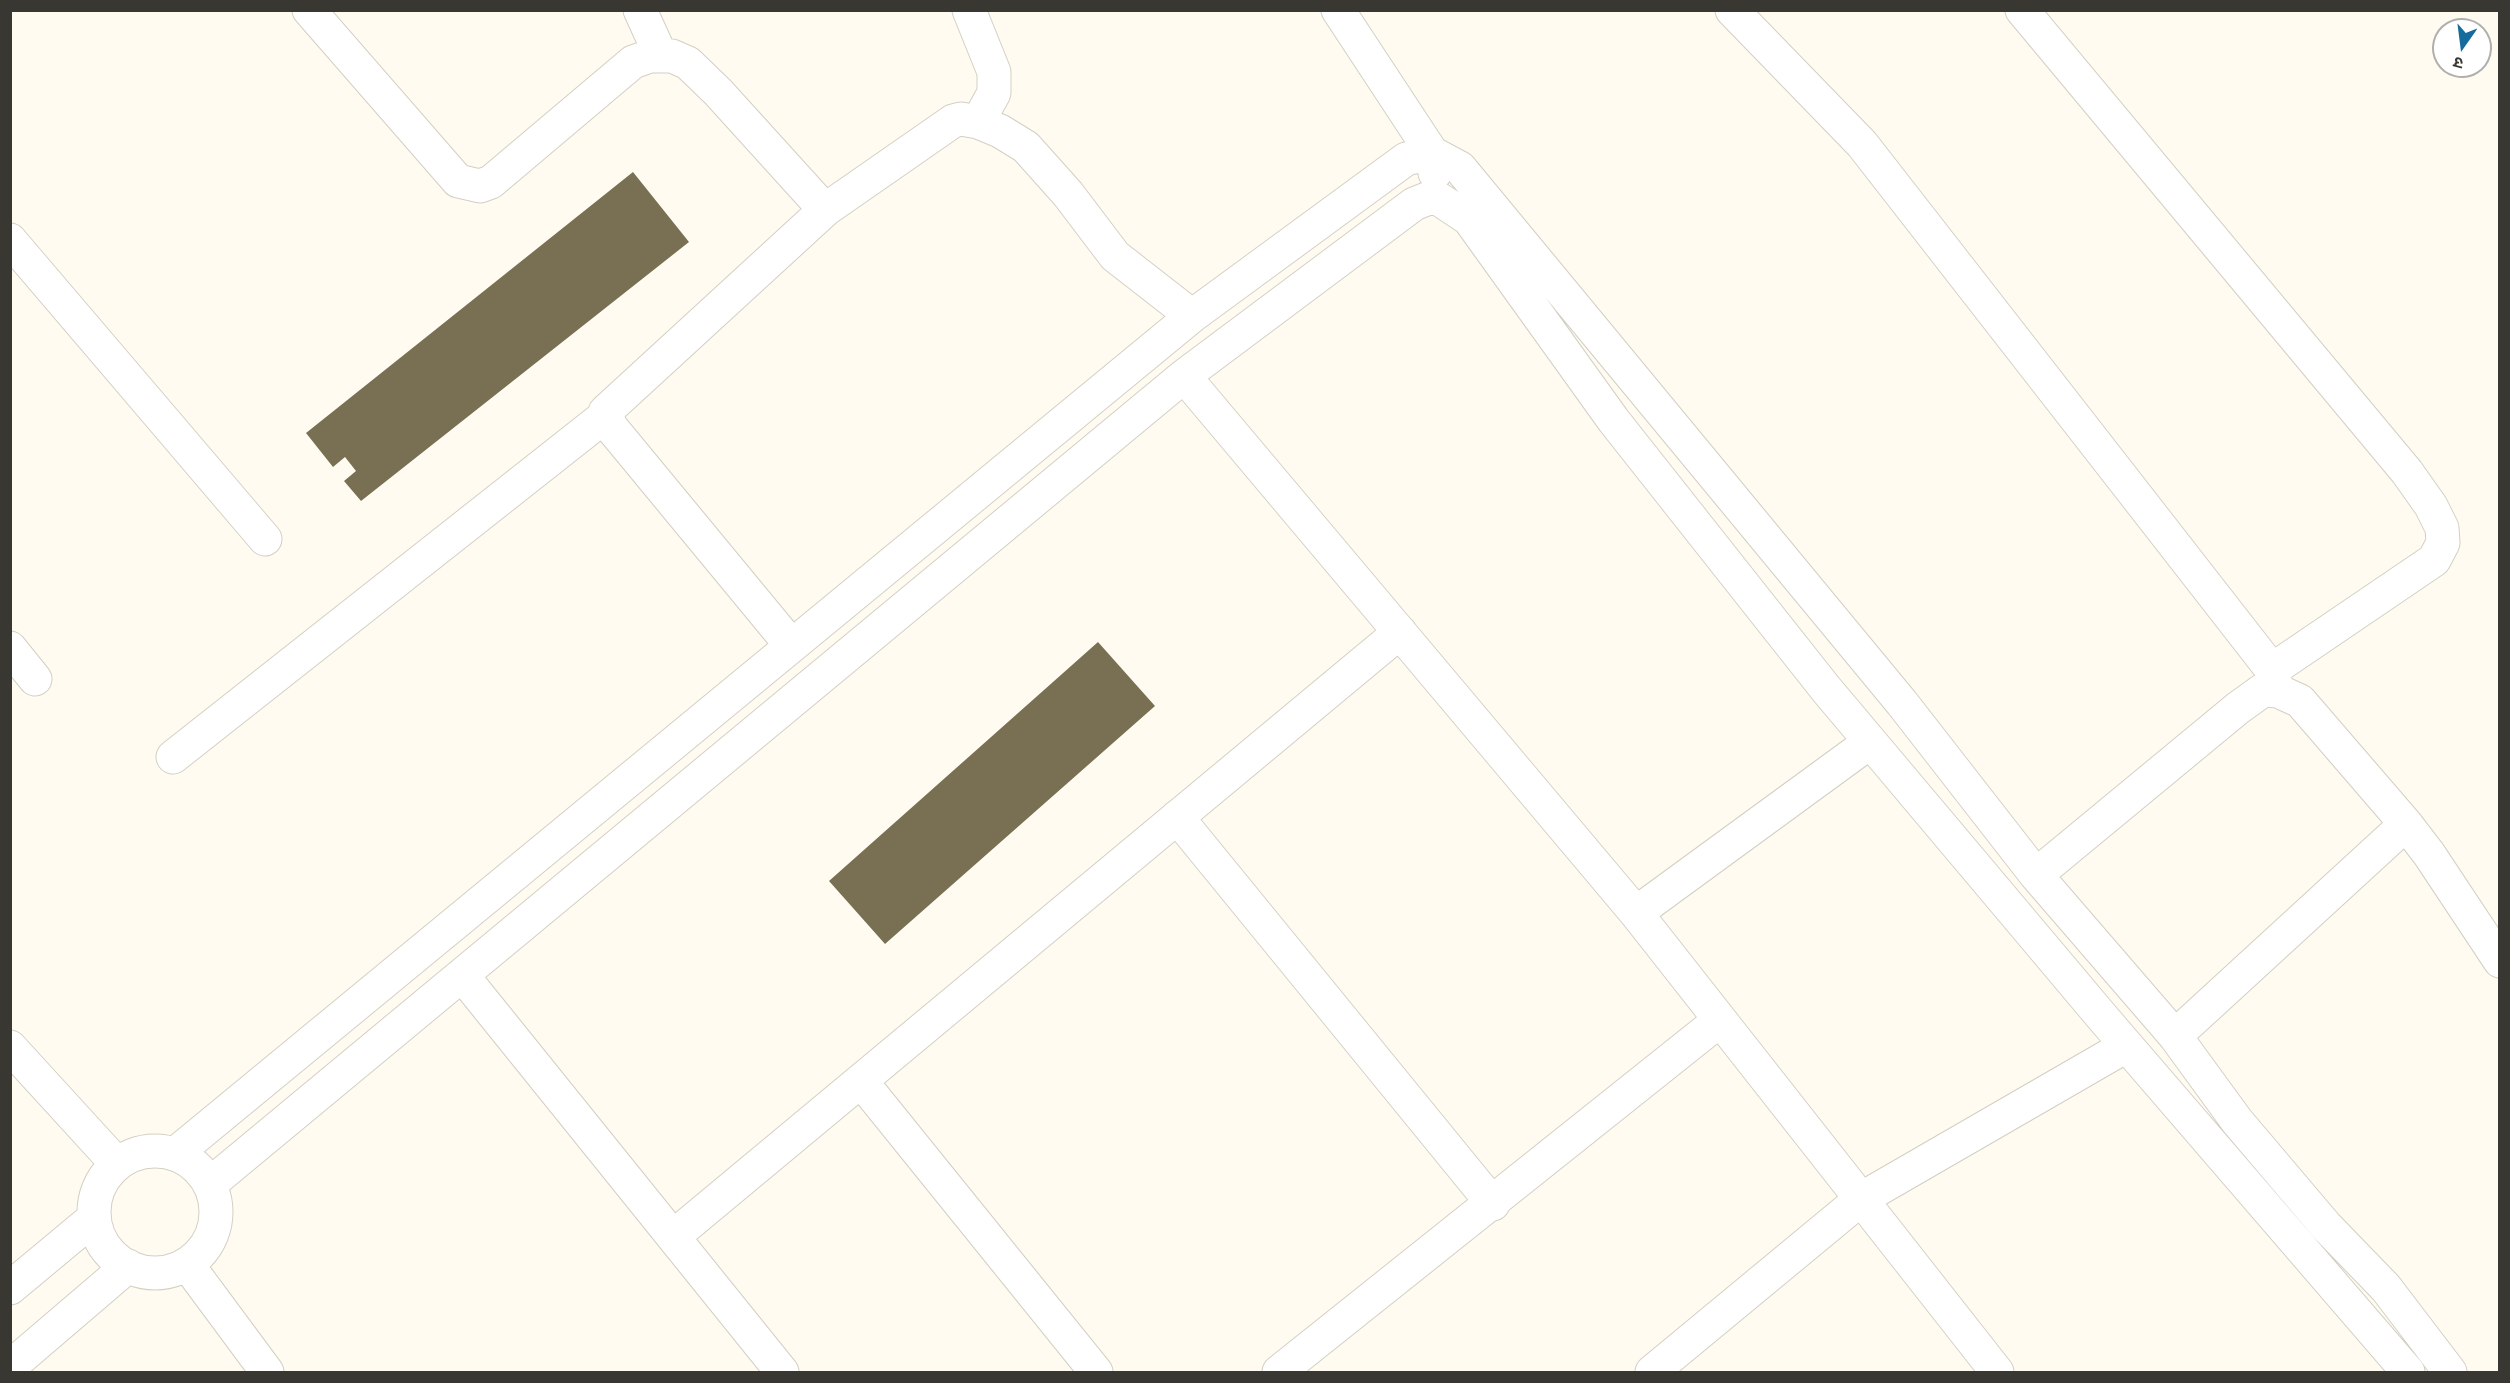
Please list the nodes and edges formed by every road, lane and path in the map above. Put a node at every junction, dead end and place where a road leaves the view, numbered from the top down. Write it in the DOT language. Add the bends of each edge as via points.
graph roads {
  1 [pos="309,10"];
  2 [pos="640,10"];
  3 [pos="969,10"];
  4 [pos="1338,10"];
  5 [pos="1732,10"];
  6 [pos="2022,10"];
  7 [pos="661,56"];
  8 [pos="978,122"];
  9 [pos="1432,153"];
  10 [pos="1439,199"];
  11 [pos="825,210"];
  12 [pos="10,240"];
  13 [pos="1192,316"];
  14 [pos="1184,376"];
  15 [pos="605,416"];
  16 [pos="265,539"];
  17 [pos="1400,632"];
  18 [pos="791,645"];
  19 [pos="10,648"];
  20 [pos="35,679"];
  21 [pos="2275,680"];
  22 [pos="1870,742"];
  23 [pos="174,757"];
  24 [pos="1178,817"];
  25 [pos="2406,824"];
  26 [pos="2036,875"];
  27 [pos="1636,913"];
  28 [pos="2499,961"];
  29 [pos="462,975"];
  30 [pos="1720,1020"];
  31 [pos="2175,1036"];
  32 [pos="2126,1046"];
  33 [pos="10,1047"];
  34 [pos="861,1081"];
  35 [pos="175,1154"];
  36 [pos="117,1164"];
  37 [pos="210,1184"];
  38 [pos="1861,1198"];
  39 [pos="1493,1204"];
  40 [pos="94,1218"];
  41 [pos="674,1236"];
  42 [pos="187,1264"];
  43 [pos="128,1266"];
  44 [pos="10,1288"];
  45 [pos="10,1367"];
  46 [pos="267,1372"];
  47 [pos="782,1372"];
  48 [pos="1096,1372"];
  49 [pos="1279,1372"];
  50 [pos="1652,1372"];
  51 [pos="1997,1372"];
  52 [pos="2408,1372"];
  53 [pos="2450,1372"];
  1 -- 7 [label="street" via="448,173 468,185 491,182 633,62"];
  2 -- 7 [label="street"];
  3 -- 8 [label="street" via="994,72 994,93"];
  4 -- 9 [label="street"];
  5 -- 21 [label="street" via="1862,144"];
  6 -- 21 [label="street" via="2407,472 2442,528 2443,543 2434,560"];
  7 -- 11 [label="street" via="688,63"];
  8 -- 11 [label="street" via="953,120"];
  8 -- 13 [label="street" via="1026,147 1115,256"];
  9 -- 10 [label="street"];
  9 -- 13 [label="street" via="1406,159"];
  9 -- 26 [label="street" via="1460,168 1902,703"];
  10 -- 14 [label="street" via="1414,204"];
  10 -- 22 [label="street" via="1469,219 1614,421"];
  11 -- 15 [label="street" via="607,408"];
  12 -- 16 [label="street"];
  13 -- 18 [label="street"];
  14 -- 17 [label="street"];
  14 -- 29 [label="street"];
  15 -- 18 [label="street" via="610,427"];
  15 -- 23 [label="street"];
  17 -- 24 [label="street"];
  17 -- 27 [label="street"];
  18 -- 35 [label="street"];
  19 -- 20 [label="street"];
  21 -- 25 [label="street" via="2300,701"];
  21 -- 26 [label="street"];
  22 -- 27 [label="street"];
  22 -- 32 [label="street"];
  24 -- 34 [label="street"];
  24 -- 39 [label="street"];
  25 -- 28 [label="street"];
  25 -- 31 [label="street"];
  26 -- 31 [label="street"];
  27 -- 30 [label="street"];
  29 -- 37 [label="street"];
  29 -- 41 [label="street"];
  30 -- 38 [label="street"];
  30 -- 39 [label="street"];
  31 -- 53 [label="street" via="2237,1121 2326,1226 2386,1288"];
  32 -- 38 [label="street"];
  32 -- 52 [label="street"];
  33 -- 36 [label="street"];
  34 -- 41 [label="street"];
  34 -- 48 [label="street"];
  35 -- 36 [label="street" via="145,1151"];
  35 -- 37 [label="street" via="201,1171"];
  36 -- 40 [label="street" via="99,1188"];
  37 -- 42 [label="street" via="215,1198 214,1228 199,1254"];
  38 -- 50 [label="street"];
  38 -- 51 [label="street"];
  39 -- 49 [label="street"];
  40 -- 43 [label="street" via="105,1246"];
  40 -- 44 [label="street"];
  41 -- 47 [label="street"];
  42 -- 43 [label="street" via="158,1273"];
  42 -- 46 [label="street"];
  43 -- 45 [label="street"];
}
